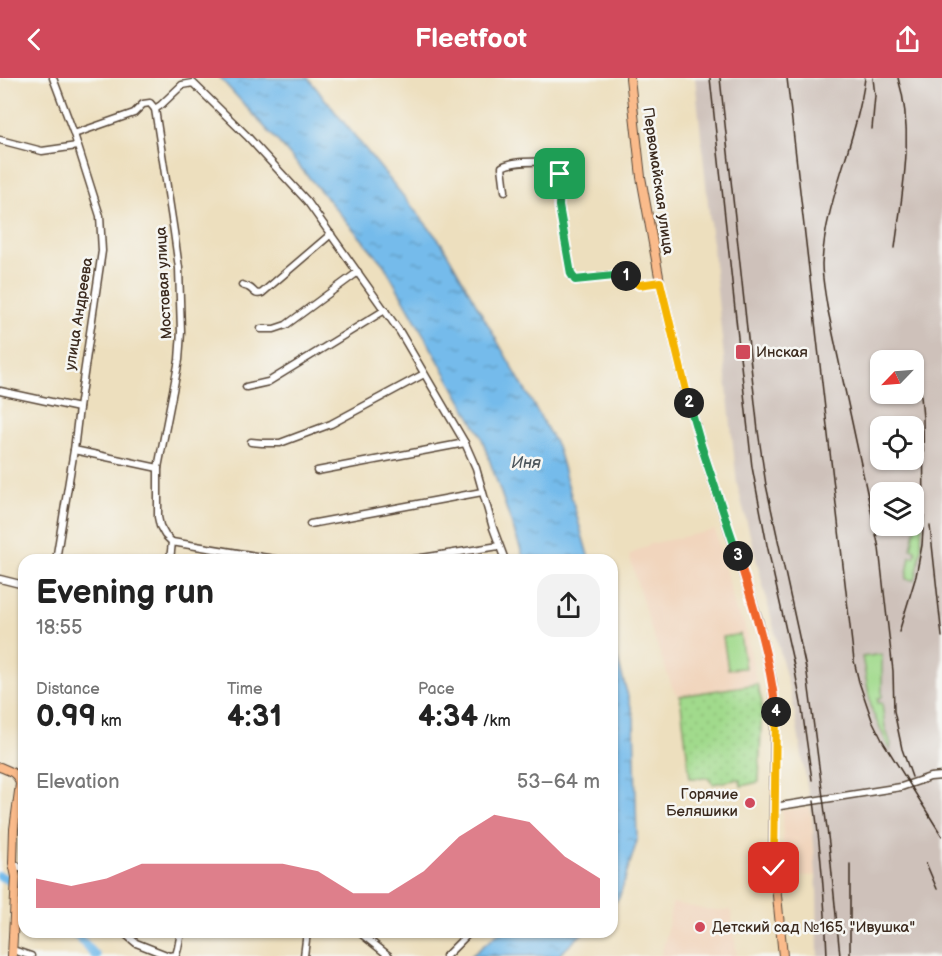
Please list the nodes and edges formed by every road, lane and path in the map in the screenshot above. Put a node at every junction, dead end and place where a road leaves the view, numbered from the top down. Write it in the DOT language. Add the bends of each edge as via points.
graph roads {
  1 [pos="53,78"];
  2 [pos="630,78"];
  3 [pos="155,109"];
  4 [pos="74,134"];
  5 [pos="0,140"];
  6 [pos="77,146"];
  7 [pos="505,191"];
  8 [pos="331,234"];
  9 [pos="358,272"];
  10 [pos="660,282"];
  11 [pos="242,285"];
  12 [pos="385,310"];
  13 [pos="261,329"];
  14 [pos="424,374"];
  15 [pos="246,387"];
  16 [pos="0,391"];
  17 [pos="79,408"];
  18 [pos="251,442"];
  19 [pos="465,443"];
  20 [pos="74,450"];
  21 [pos="159,468"];
  22 [pos="317,471"];
  23 [pos="482,492"];
  24 [pos="310,524"];
  25 [pos="172,542"];
  26 [pos="499,546"];
  27 [pos="57,554"];
  28 [pos="171,554"];
  29 [pos="244,554"];
  30 [pos="448,554"];
  31 [pos="502,554"];
  32 [pos="0,579"];
  33 [pos="18,584"];
  34 [pos="0,767"];
  35 [pos="942,776"];
  36 [pos="18,777"];
  37 [pos="18,799"];
  38 [pos="774,807"];
  39 [pos="13,863"];
  40 [pos="18,866"];
  41 [pos="130,938"];
  42 [pos="180,938"];
  43 [pos="306,938"];
  44 [pos="366,938"];
  45 [pos="464,938"];
  46 [pos="12,953"];
  47 [pos="31,956"];
  48 [pos="169,956"];
  49 [pos="304,956"];
  50 [pos="389,956"];
  51 [pos="446,956"];
  52 [pos="783,956"];
  1 -- 4 [label="street, улица Андреева"];
  2 -- 10 [label="main road, Первомайская улица" via="641,177"];
  3 -- 4 [label="street" via="150,103 143,104 134,113"];
  3 -- 8 [label="street" via="182,85 193,83 307,201"];
  3 -- 21 [label="street, Мостовая улица" via="174,232 181,332"];
  4 -- 6 [label="street, улица Андреева"];
  5 -- 6 [label="street" via="42,151"];
  6 -- 17 [label="street, улица Андреева" via="100,216 102,251"];
  7 -- 10 [label="street" via="502,167 554,161 560,169 559,206 575,280 624,275 639,285"];
  8 -- 9 [label="street"];
  8 -- 11 [label="street" via="262,293"];
  9 -- 12 [label="street"];
  9 -- 13 [label="street" via="286,325"];
  10 -- 38 [label="main road, Первомайская улица" via="682,377 766,653 776,711"];
  12 -- 14 [label="street"];
  12 -- 15 [label="street" via="268,382"];
  14 -- 18 [label="street" via="330,424 280,442"];
  14 -- 19 [label="street"];
  16 -- 17 [label="street"];
  17 -- 20 [label="street, улица Андреева"];
  19 -- 22 [label="street"];
  19 -- 23 [label="street"];
  20 -- 21 [label="street"];
  20 -- 27 [label="street, улица Андреева"];
  21 -- 25 [label="street, Мостовая улица" via="158,517"];
  23 -- 24 [label="street"];
  23 -- 26 [label="street"];
  25 -- 28 [label="street"];
  25 -- 29 [label="street"];
  26 -- 30 [label="street"];
  26 -- 31 [label="street"];
  32 -- 33 [label="street"];
  34 -- 36 [label="main road"];
  35 -- 38 [label="street" via="901,787"];
  37 -- 39 [label="main road"];
  38 -- 52 [label="main road, Первомайская улица" via="774,868"];
  39 -- 40 [label="street"];
  39 -- 46 [label="main road" via="16,877"];
  41 -- 48 [label="street"];
  42 -- 48 [label="street" via="176,955"];
  43 -- 49 [label="street"];
  44 -- 50 [label="street"];
  45 -- 51 [label="street"];
  46 -- 47 [label="street"];
}
